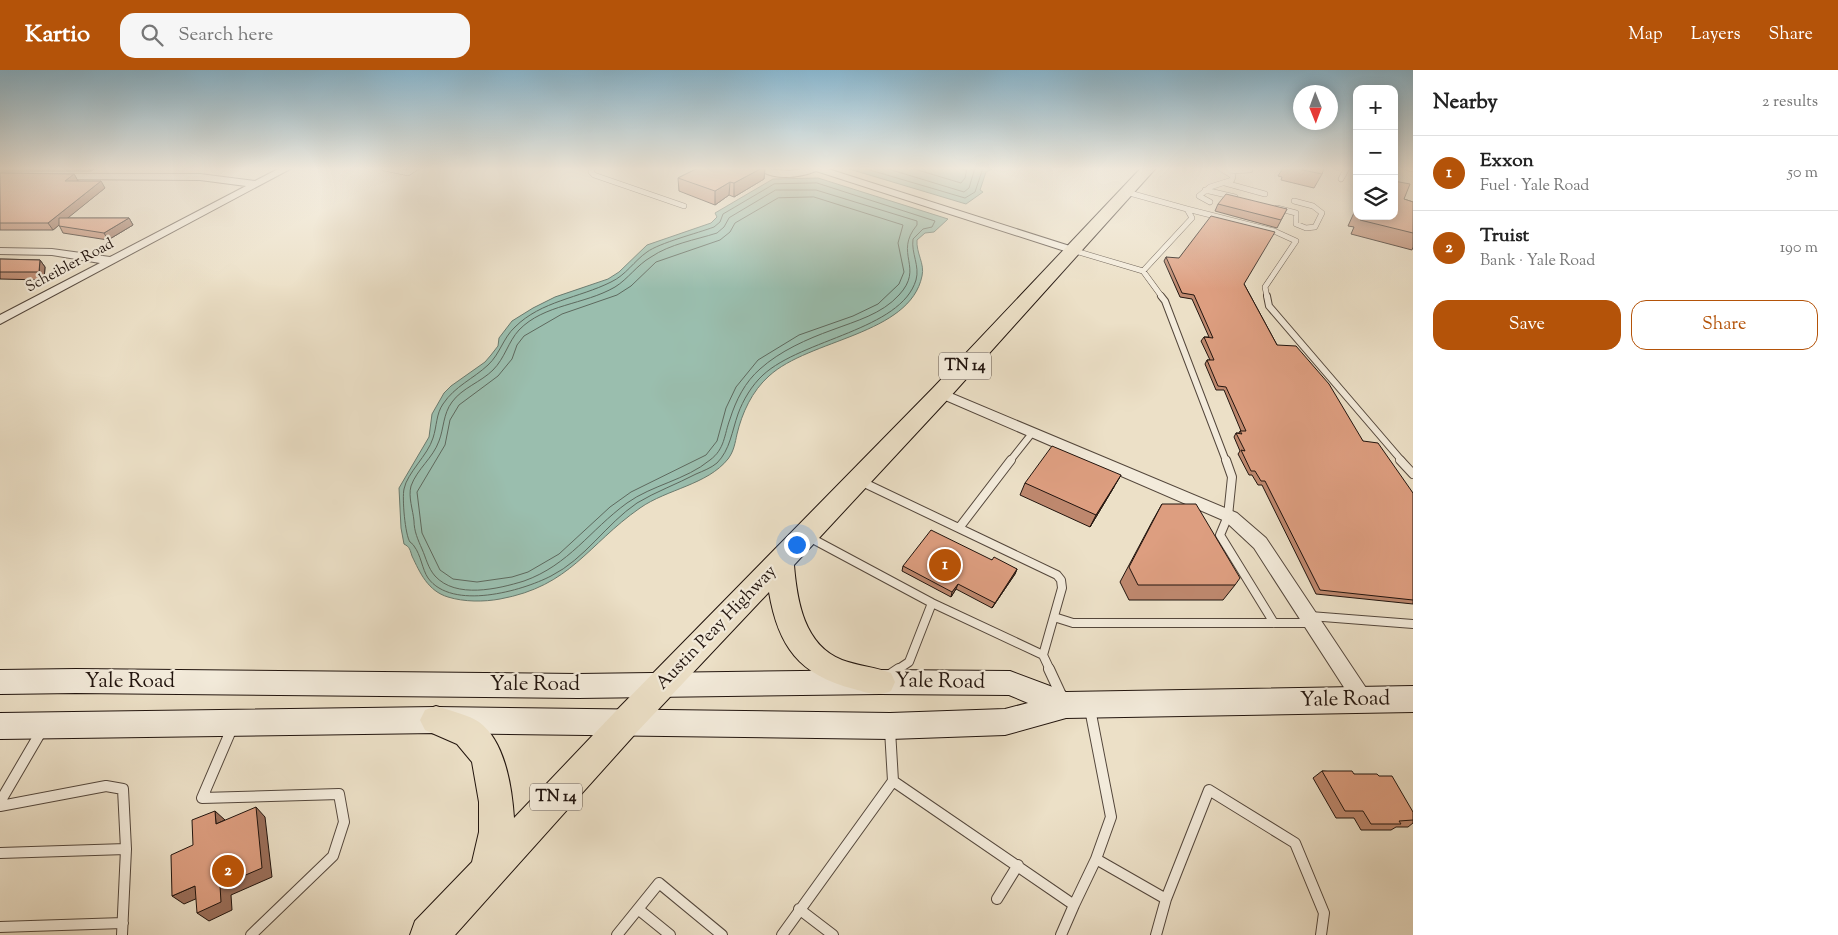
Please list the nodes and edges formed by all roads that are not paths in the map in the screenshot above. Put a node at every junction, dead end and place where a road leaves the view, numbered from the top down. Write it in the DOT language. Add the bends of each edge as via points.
graph roads {
  1 [pos="210,208"];
  2 [pos="942,208"];
  3 [pos="1111,208"];
  4 [pos="1188,208"];
  5 [pos="1189,208"];
  6 [pos="1278,208"];
  7 [pos="1318,208"];
  8 [pos="1072,250"];
  9 [pos="0,251"];
  10 [pos="112,261"];
  11 [pos="1143,271"];
  12 [pos="0,320"];
  13 [pos="940,393"];
  14 [pos="1033,432"];
  15 [pos="1413,474"];
  16 [pos="858,480"];
  17 [pos="1228,516"];
  18 [pos="959,528"];
  19 [pos="806,535"];
  20 [pos="780,563"];
  21 [pos="932,603"];
  22 [pos="1054,617"];
  23 [pos="1310,619"];
  24 [pos="1274,623"];
  25 [pos="1413,624"];
  26 [pos="1043,655"];
  27 [pos="0,682"];
  28 [pos="880,682"];
  29 [pos="664,684"];
  30 [pos="1413,699"];
  31 [pos="1363,700"];
  32 [pos="1078,705"];
  33 [pos="436,720"];
  34 [pos="625,723"];
  35 [pos="234,724"];
  36 [pos="0,726"];
  37 [pos="44,726"];
  38 [pos="890,726"];
  39 [pos="893,781"];
  40 [pos="0,802"];
  41 [pos="0,806"];
  42 [pos="126,849"];
  43 [pos="0,853"];
  44 [pos="1096,859"];
  45 [pos="1018,865"];
  46 [pos="488,871"];
  47 [pos="998,899"];
  48 [pos="1166,900"];
  49 [pos="1074,905"];
  50 [pos="799,909"];
  51 [pos="638,910"];
  52 [pos="123,922"];
  53 [pos="0,927"];
  54 [pos="438,929"];
  55 [pos="122,935"];
  56 [pos="251,935"];
  57 [pos="618,935"];
  58 [pos="670,935"];
  59 [pos="722,935"];
  60 [pos="782,935"];
  61 [pos="833,935"];
  62 [pos="1061,935"];
  63 [pos="1156,935"];
  64 [pos="1321,935"];
  1 -- 10 [label="street, Scheibler Road"];
  2 -- 8 [label="street"];
  3 -- 8 [label="main road, Austin Peay Highway / TN 14"];
  4 -- 11 [label="lane" via="1192,218"];
  5 -- 15 [label="lane" via="1274,231 1296,241 1265,287 1268,306"];
  6 -- 7 [label="lane" via="1296,213 1296,224 1306,228 1315,227 1322,213"];
  8 -- 11 [label="lane"];
  8 -- 13 [label="main road, Austin Peay Highway / TN 14"];
  9 -- 10 [label="street" via="52,252"];
  10 -- 12 [label="street, Scheibler Road"];
  11 -- 17 [label="lane" via="1165,301 1232,477"];
  13 -- 14 [label="street"];
  13 -- 16 [label="main road, Austin Peay Highway / TN 14"];
  14 -- 17 [label="street"];
  14 -- 18 [label="lane"];
  16 -- 18 [label="lane"];
  16 -- 19 [label="main road, Austin Peay Highway / TN 14"];
  17 -- 23 [label="street" via="1260,543"];
  17 -- 24 [label="lane" via="1220,535"];
  18 -- 22 [label="lane" via="1057,575 1062,588"];
  19 -- 20 [label="main road, Austin Peay Highway / TN 14"];
  19 -- 21 [label="lane"];
  20 -- 28 [label="main road" via="784,604 801,642 818,661"];
  20 -- 29 [label="main road, Austin Peay Highway / TN 14"];
  21 -- 26 [label="lane"];
  21 -- 28 [label="lane" via="909,662"];
  22 -- 24 [label="lane" via="1073,623"];
  22 -- 26 [label="lane"];
  23 -- 24 [label="lane"];
  23 -- 25 [label="lane"];
  23 -- 31 [label="street"];
  26 -- 32 [label="lane"];
  27 -- 29 [label="main road, Yale Road"];
  28 -- 29 [label="main road, Yale Road"];
  28 -- 32 [label="main road, Yale Road" via="1010,683"];
  29 -- 34 [label="main road, Austin Peay Highway / TN 14"];
  30 -- 31 [label="main road, Yale Road"];
  31 -- 32 [label="main road, Yale Road"];
  32 -- 38 [label="main road, Yale Road" via="1005,722"];
  32 -- 44 [label="lane" via="1112,817"];
  33 -- 34 [label="main road, Yale Road"];
  33 -- 35 [label="main road, Yale Road"];
  33 -- 46 [label="main road" via="468,733 487,756 496,802 497,832"];
  34 -- 38 [label="main road, Yale Road"];
  34 -- 46 [label="main road, Austin Peay Highway / TN 14"];
  35 -- 37 [label="main road, Yale Road"];
  35 -- 56 [label="lane" via="202,798 339,794 344,822 334,856"];
  36 -- 37 [label="main road, Yale Road"];
  37 -- 40 [label="lane"];
  38 -- 39 [label="lane"];
  39 -- 45 [label="lane"];
  39 -- 50 [label="lane"];
  41 -- 42 [label="lane" via="106,786 122,789"];
  42 -- 43 [label="lane"];
  42 -- 52 [label="lane"];
  44 -- 48 [label="lane"];
  44 -- 49 [label="lane"];
  45 -- 47 [label="lane"];
  45 -- 49 [label="lane"];
  46 -- 54 [label="main road, Austin Peay Highway / TN 14"];
  48 -- 63 [label="lane"];
  48 -- 64 [label="lane" via="1209,790 1295,843 1324,913"];
  49 -- 62 [label="lane"];
  50 -- 60 [label="lane"];
  50 -- 61 [label="lane"];
  51 -- 57 [label="lane"];
  51 -- 58 [label="lane"];
  51 -- 59 [label="lane" via="659,883"];
  52 -- 53 [label="lane"];
  52 -- 55 [label="lane"];
}
